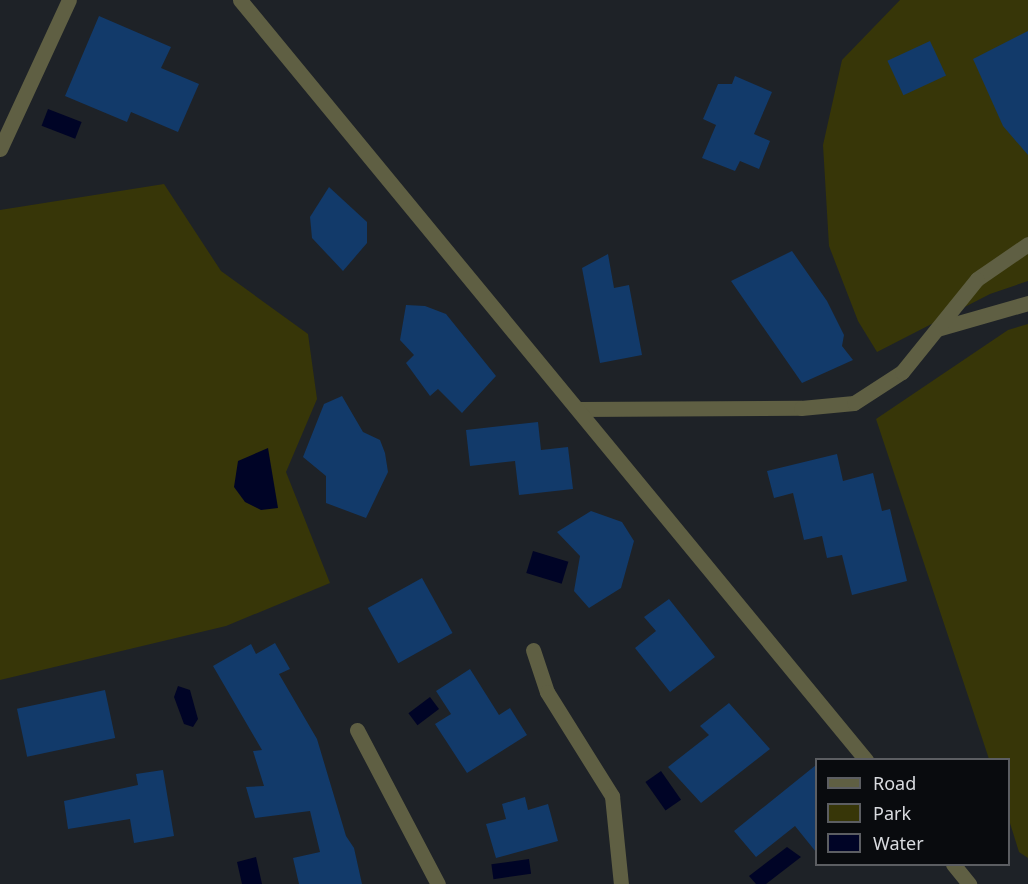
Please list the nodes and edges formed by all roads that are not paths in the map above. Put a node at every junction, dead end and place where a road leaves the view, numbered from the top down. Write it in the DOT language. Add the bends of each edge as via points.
graph roads {
  1 [pos="69,0"];
  2 [pos="240,0"];
  3 [pos="0,148"];
  4 [pos="1028,244"];
  5 [pos="1028,303"];
  6 [pos="937,329"];
  7 [pos="578,409"];
  8 [pos="533,650"];
  9 [pos="357,730"];
  10 [pos="865,758"];
  11 [pos="955,866"];
  12 [pos="438,884"];
  13 [pos="621,884"];
  14 [pos="969,884"];
  1 -- 3 [label="street"];
  2 -- 7 [label="street"];
  4 -- 6 [label="street" via="977,279"];
  5 -- 6 [label="street"];
  6 -- 7 [label="street" via="902,372 854,403 801,408"];
  7 -- 10 [label="street"];
  8 -- 13 [label="street" via="547,692 612,796"];
  9 -- 12 [label="street"];
  11 -- 14 [label="street"];
}
